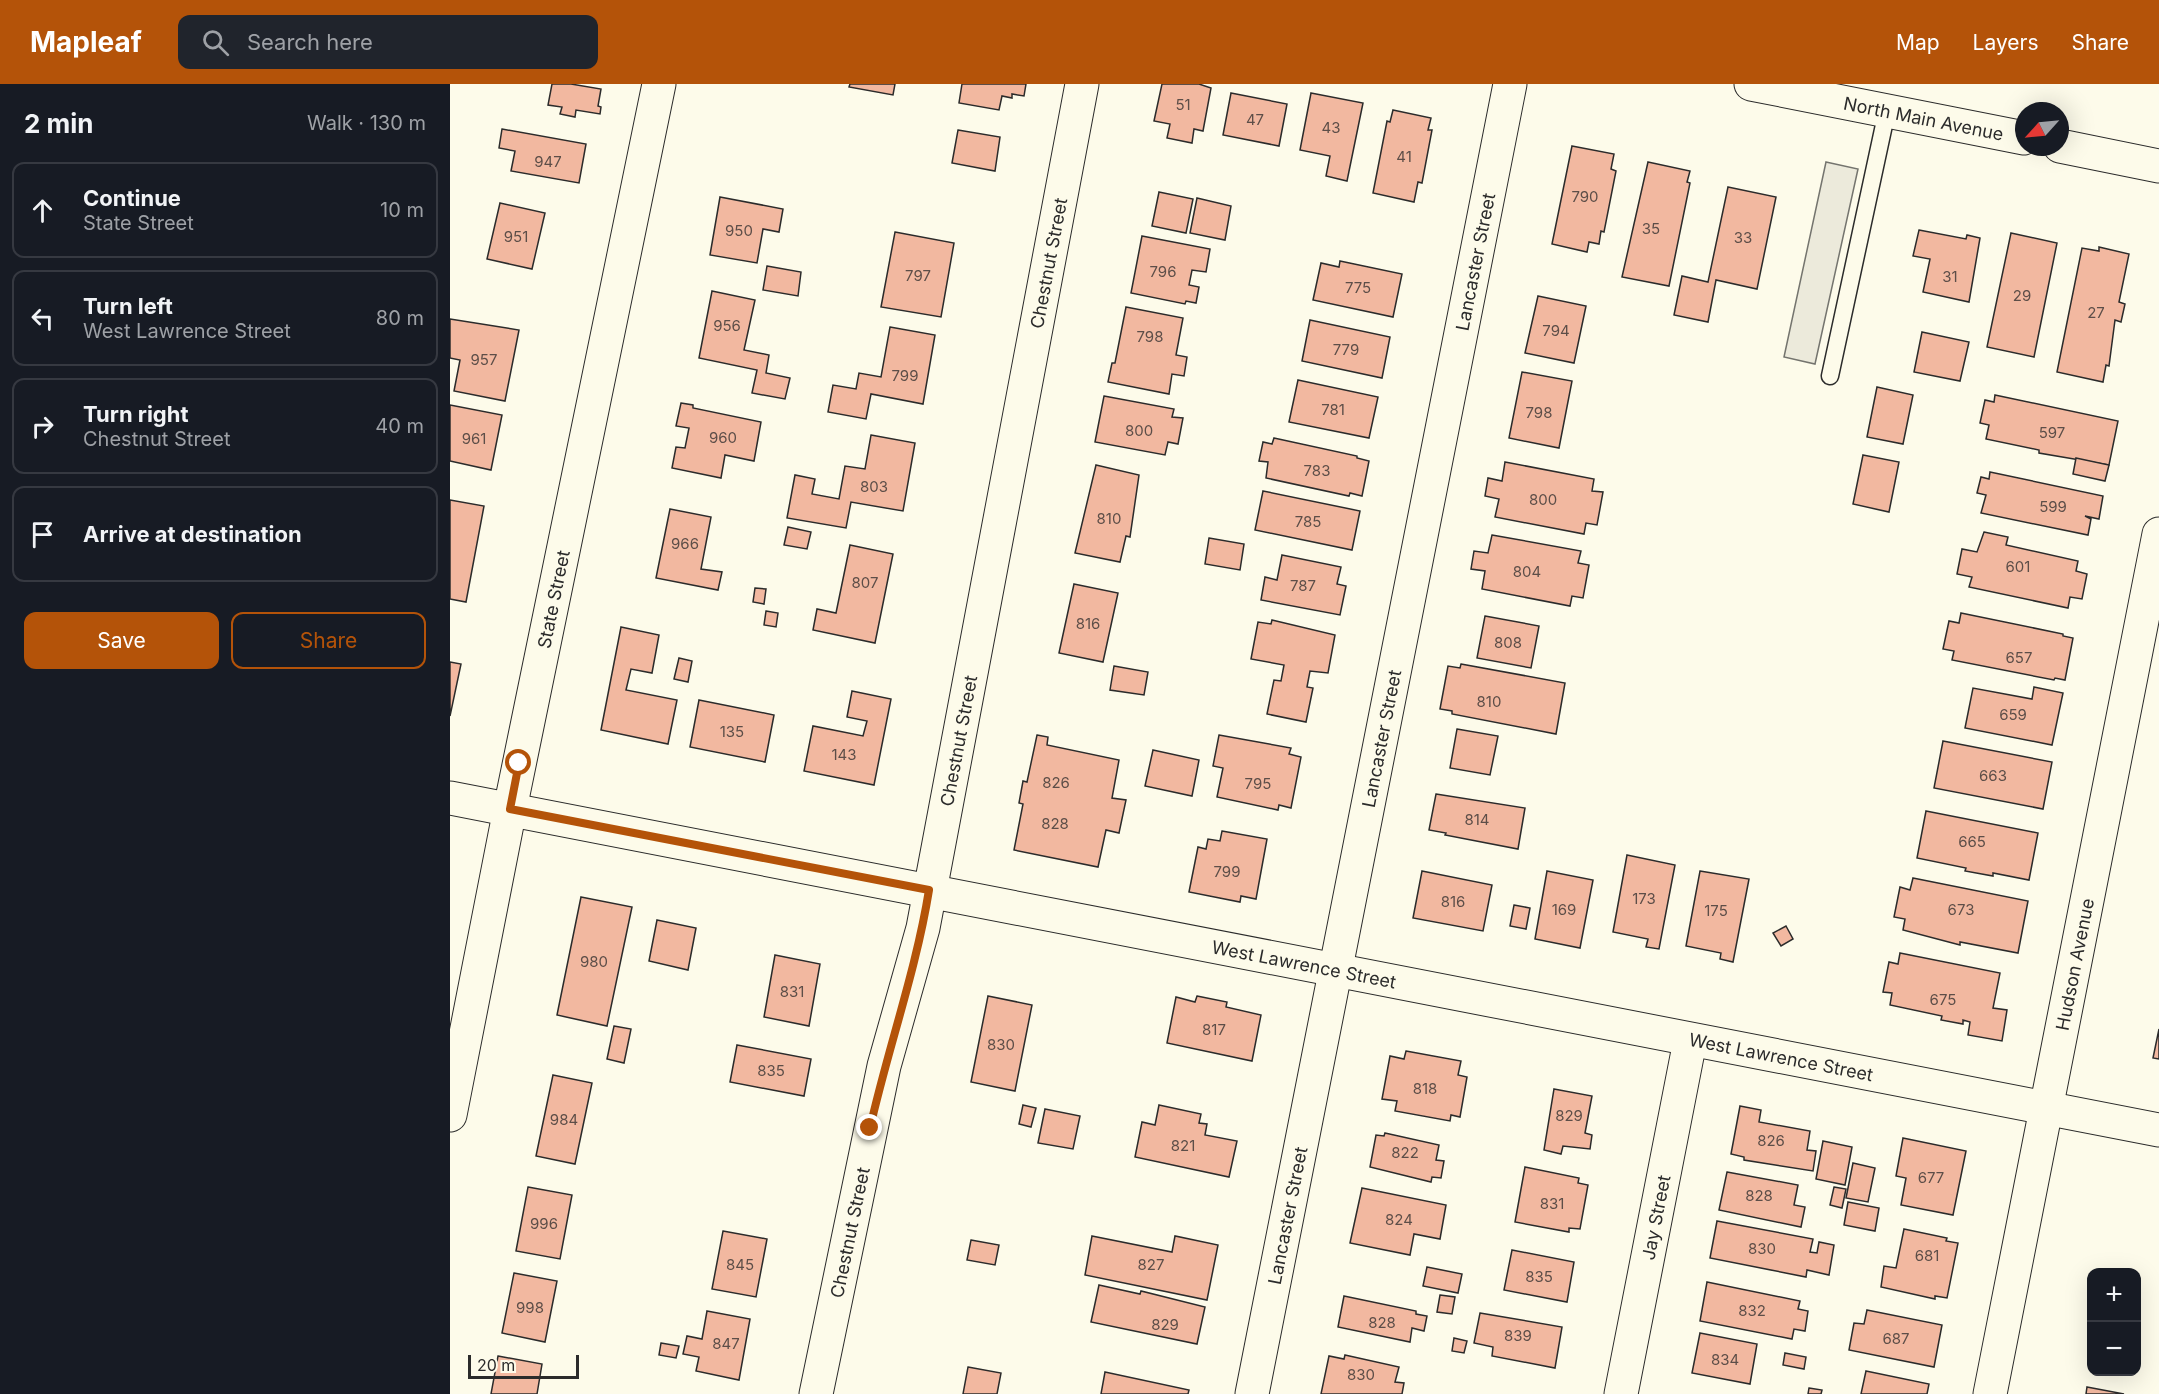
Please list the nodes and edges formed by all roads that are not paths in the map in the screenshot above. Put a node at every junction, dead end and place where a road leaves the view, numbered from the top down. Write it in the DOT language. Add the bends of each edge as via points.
graph roads {
  1 [pos="659,84"];
  2 [pos="1082,84"];
  3 [pos="1510,84"];
  4 [pos="1751,84"];
  5 [pos="1887,111"];
  6 [pos="2015,136"];
  7 [pos="2069,148"];
  8 [pos="2159,166"];
  9 [pos="1830,376"];
  10 [pos="2159,534"];
  11 [pos="450,798"];
  12 [pos="510,809"];
  13 [pos="929,890"];
  14 [pos="1334,972"];
  15 [pos="1690,1041"];
  16 [pos="2045,1108"];
  17 [pos="450,1115"];
  18 [pos="2159,1131"];
  19 [pos="816,1394"];
  20 [pos="1252,1394"];
  21 [pos="1621,1394"];
  22 [pos="1990,1394"];
  1 -- 12 [label="street, State Street"];
  2 -- 13 [label="street, Chestnut Street"];
  3 -- 14 [label="street, Lancaster Street"];
  4 -- 5 [label="street, North Main Avenue"];
  5 -- 6 [label="street, North Main Avenue"];
  5 -- 9 [label="lane"];
  7 -- 8 [label="street"];
  10 -- 16 [label="street, Hudson Avenue"];
  11 -- 12 [label="street, West Lawrence Street"];
  12 -- 13 [label="street, West Lawrence Street"];
  12 -- 17 [label="street, State Street"];
  13 -- 14 [label="street, West Lawrence Street"];
  13 -- 19 [label="street, Chestnut Street" via="919,948 884,1066"];
  14 -- 15 [label="street, West Lawrence Street"];
  14 -- 20 [label="street, Lancaster Street"];
  15 -- 16 [label="street, West Lawrence Street"];
  15 -- 21 [label="street, Jay Street"];
  16 -- 18 [label="street, West Lawrence Street"];
  16 -- 22 [label="street, Hudson Avenue"];
}
